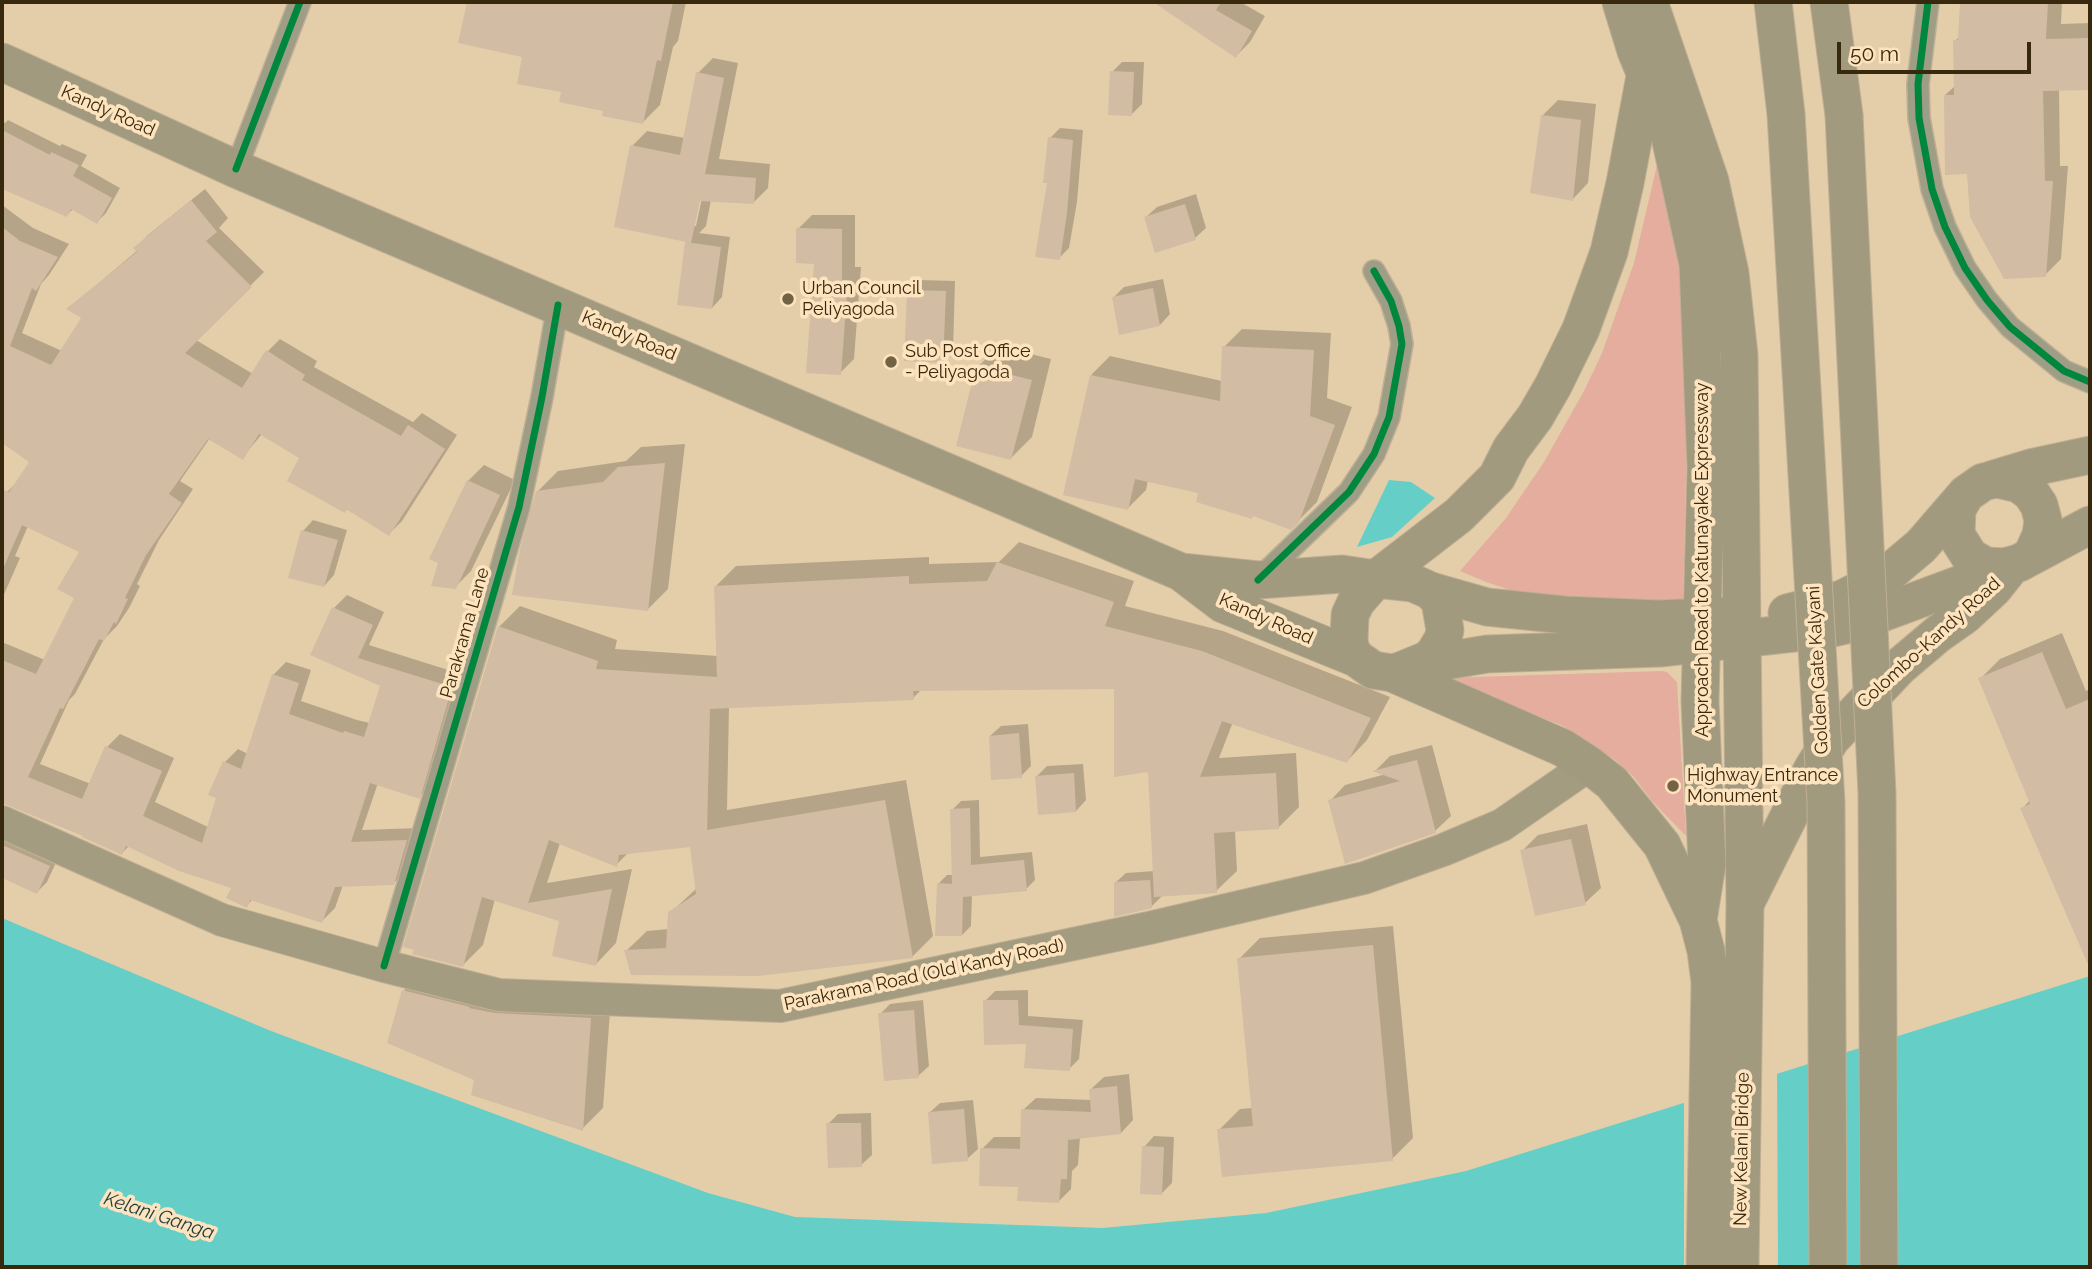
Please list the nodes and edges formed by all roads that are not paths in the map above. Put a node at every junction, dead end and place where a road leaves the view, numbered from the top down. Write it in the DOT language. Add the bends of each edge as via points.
graph roads {
  1 [pos="300,2"];
  2 [pos="1620,2"];
  3 [pos="1649,2"];
  4 [pos="1773,2"];
  5 [pos="1829,2"];
  6 [pos="1928,2"];
  7 [pos="2,62"];
  8 [pos="1646,71"];
  9 [pos="236,169"];
  10 [pos="1374,271"];
  11 [pos="558,305"];
  12 [pos="2090,382"];
  13 [pos="2090,455"];
  14 [pos="1978,487"];
  15 [pos="2090,525"];
  16 [pos="2022,560"];
  17 [pos="1181,572"];
  18 [pos="1376,579"];
  19 [pos="1258,580"];
  20 [pos="1431,592"];
  21 [pos="1356,658"];
  22 [pos="1403,670"];
  23 [pos="1589,765"];
  24 [pos="2,822"];
  25 [pos="1745,904"];
  26 [pos="1698,920"];
  27 [pos="384,966"];
  28 [pos="1726,1031"];
  29 [pos="1705,1267"];
  30 [pos="1740,1267"];
  31 [pos="1828,1267"];
  32 [pos="1879,1267"];
  1 -- 9 [label="street"];
  2 -- 8 [label="highway, Approach Road to Katunayake Expressway"];
  3 -- 25 [label="highway, Approach Road to Katunayake Expressway" via="1710,181 1730,273 1739,355"];
  4 -- 31 [label="highway, Golden Gate Kalyani, bridge" via="1786,114 1826,802"];
  5 -- 32 [label="highway, bridge" via="1844,115 1877,793"];
  6 -- 12 [label="street" via="1918,84 1919,118 1932,189 1945,227 1965,268 2010,327 2064,371"];
  7 -- 9 [label="highway, Kandy Road"];
  8 -- 18 [label="highway" via="1609,252 1581,329 1553,386 1497,477 1459,515"];
  8 -- 26 [label="highway, Approach Road to Katunayake Expressway" via="1676,156 1701,300 1706,467 1700,701 1707,864"];
  9 -- 11 [label="highway, Kandy Road"];
  10 -- 19 [label="street" via="1391,301 1402,344 1389,418 1374,454 1349,492"];
  11 -- 17 [label="highway, Kandy Road"];
  11 -- 27 [label="street, Parakrama Lane" via="519,507"];
  13 -- 14 [label="highway" via="2034,467"];
  14 -- 16 [label="highway" via="2005,480 2019,484 2036,499 2042,513 2039,542"];
  14 -- 16 [label="highway" via="1961,501 1955,518 1959,543 1978,562 1994,567"];
  14 -- 20 [label="highway" via="1884,578 1842,599 1784,614 1658,619 1565,615 1487,607"];
  15 -- 16 [label="highway, Colombo-Kandy Road"];
  16 -- 22 [label="highway" via="1829,629 1660,648 1488,654"];
  16 -- 25 [label="highway, Colombo-Kandy Road" via="1965,615 1879,685 1831,739"];
  17 -- 19 [label="highway, Kandy Road"];
  17 -- 21 [label="highway, Kandy Road" via="1223,604"];
  18 -- 19 [label="highway, Kandy Road" via="1342,573"];
  18 -- 20 [label="highway" via="1413,583"];
  18 -- 21 [label="highway" via="1350,615 1349,641"];
  20 -- 22 [label="highway" via="1443,611 1443,639 1434,654"];
  21 -- 22 [label="highway" via="1373,670"];
  22 -- 23 [label="highway"];
  23 -- 26 [label="highway" via="1612,783 1656,836"];
  23 -- 27 [label="main road, Parakrama Road (Old Kandy Road)" via="1502,825 1364,878 780,1006 499,995"];
  24 -- 27 [label="main road, Parakrama Road (Old Kandy Road)" via="222,920"];
  25 -- 28 [label="highway, Approach Road to Katunayake Expressway"];
  26 -- 28 [label="highway" via="1710,982"];
  28 -- 29 [label="highway, New Kelani Bridge"];
  28 -- 30 [label="highway, New Kelani Bridge"];
}
